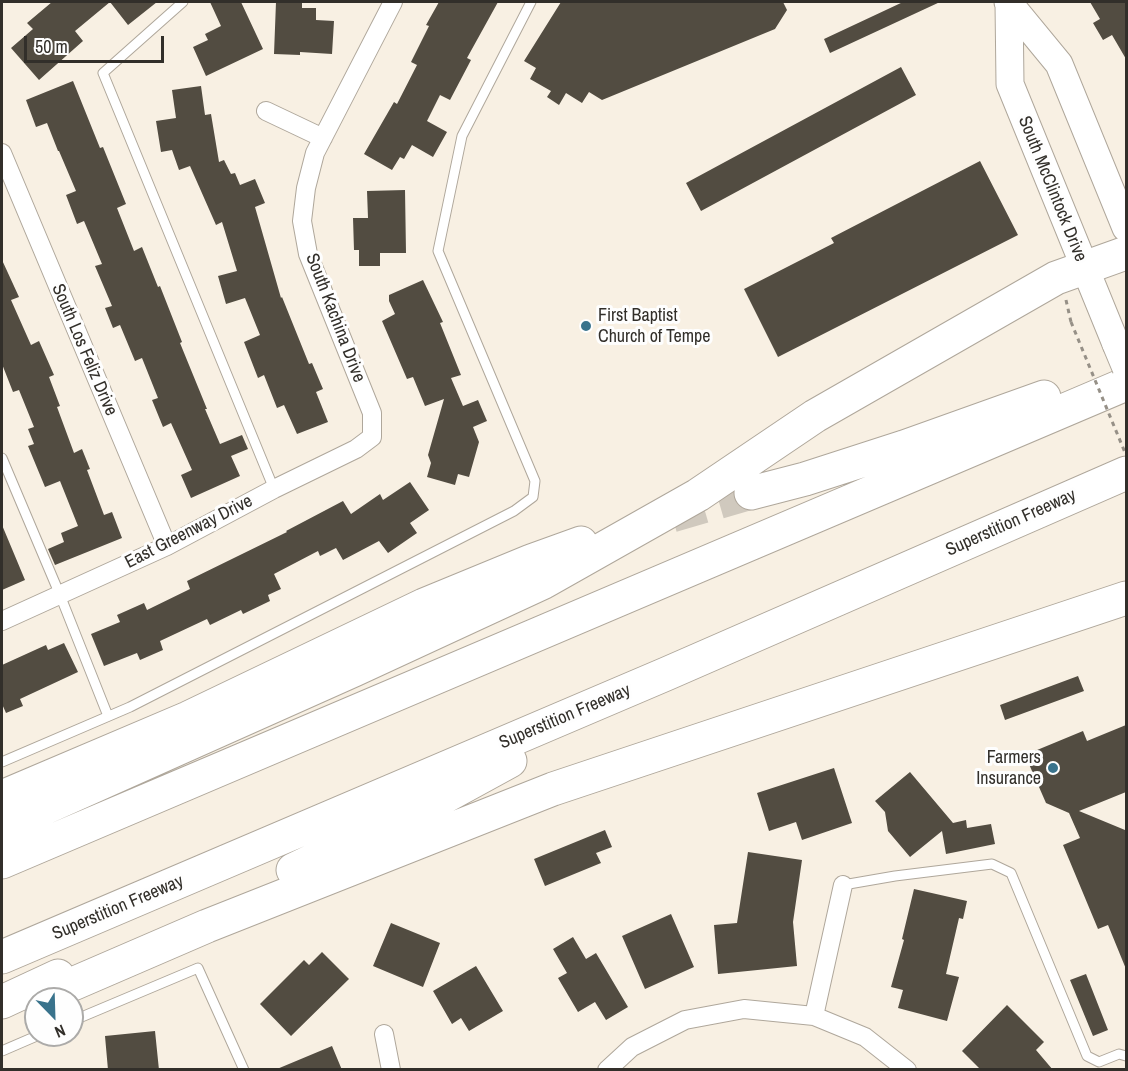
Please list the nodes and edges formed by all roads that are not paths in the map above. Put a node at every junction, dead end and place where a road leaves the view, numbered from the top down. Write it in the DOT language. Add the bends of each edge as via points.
graph roads {
  1 [pos="183,2"];
  2 [pos="393,2"];
  3 [pos="531,2"];
  4 [pos="1008,2"];
  5 [pos="267,111"];
  6 [pos="323,138"];
  7 [pos="2,153"];
  8 [pos="1126,228"];
  9 [pos="1126,253"];
  10 [pos="1084,268"];
  11 [pos="1126,367"];
  12 [pos="1126,384"];
  13 [pos="372,437"];
  14 [pos="2,458"];
  15 [pos="1126,473"];
  16 [pos="274,489"];
  17 [pos="751,493"];
  18 [pos="581,543"];
  19 [pos="167,546"];
  20 [pos="60,595"];
  21 [pos="1126,598"];
  22 [pos="2,621"];
  23 [pos="666,674"];
  24 [pos="108,716"];
  25 [pos="2,762"];
  26 [pos="2,797"];
  27 [pos="2,829"];
  28 [pos="2,862"];
  29 [pos="843,885"];
  30 [pos="2,957"];
  31 [pos="67,987"];
  32 [pos="2,1002"];
  33 [pos="24,1006"];
  34 [pos="2,1015"];
  35 [pos="84,1016"];
  36 [pos="814,1016"];
  37 [pos="384,1034"];
  38 [pos="24,1041"];
  39 [pos="2,1051"];
  40 [pos="1126,1056"];
  41 [pos="244,1070"];
  42 [pos="391,1070"];
  43 [pos="607,1070"];
  44 [pos="907,1070"];
  1 -- 16 [label="lane" via="103,73"];
  2 -- 6 [label="street, South Kachina Drive"];
  3 -- 24 [label="lane" via="462,136 438,251 535,482 532,497 503,517"];
  4 -- 8 [label="main road, South McClintock Drive" via="1059,64"];
  4 -- 10 [label="main road, South McClintock Drive" via="1010,84"];
  5 -- 6 [label="street"];
  6 -- 13 [label="street, South Kachina Drive" via="306,188 302,221 308,254 372,413"];
  7 -- 19 [label="street, South Los Feliz Drive"];
  9 -- 10 [label="highway"];
  10 -- 11 [label="main road, South McClintock Drive, bridge"];
  10 -- 27 [label="highway" via="1056,278 825,410 699,495 544,582"];
  11 -- 17 [label="highway" via="904,447"];
  12 -- 28 [label="highway"];
  13 -- 16 [label="street, East Greenway Drive" via="356,449"];
  14 -- 20 [label="lane"];
  15 -- 23 [label="highway, Superstition Freeway"];
  16 -- 19 [label="street, East Greenway Drive"];
  18 -- 26 [label="highway" via="424,605 188,718"];
  19 -- 20 [label="street, East Greenway Drive"];
  20 -- 22 [label="street, East Greenway Drive"];
  20 -- 24 [label="lane"];
  21 -- 31 [label="highway" via="553,789"];
  23 -- 30 [label="highway, Superstition Freeway"];
  23 -- 32 [label="highway" via="435,802"];
  24 -- 25 [label="lane"];
  29 -- 36 [label="street"];
  29 -- 40 [label="lane" via="992,864 1011,873 1087,1056 1099,1062 1119,1054"];
  33 -- 34 [label="highway"];
  35 -- 41 [label="lane" via="198,968"];
  36 -- 43 [label="street" via="744,1009 685,1020 632,1047"];
  36 -- 44 [label="street" via="865,1037"];
  37 -- 42 [label="street"];
  38 -- 39 [label="lane"];
}
